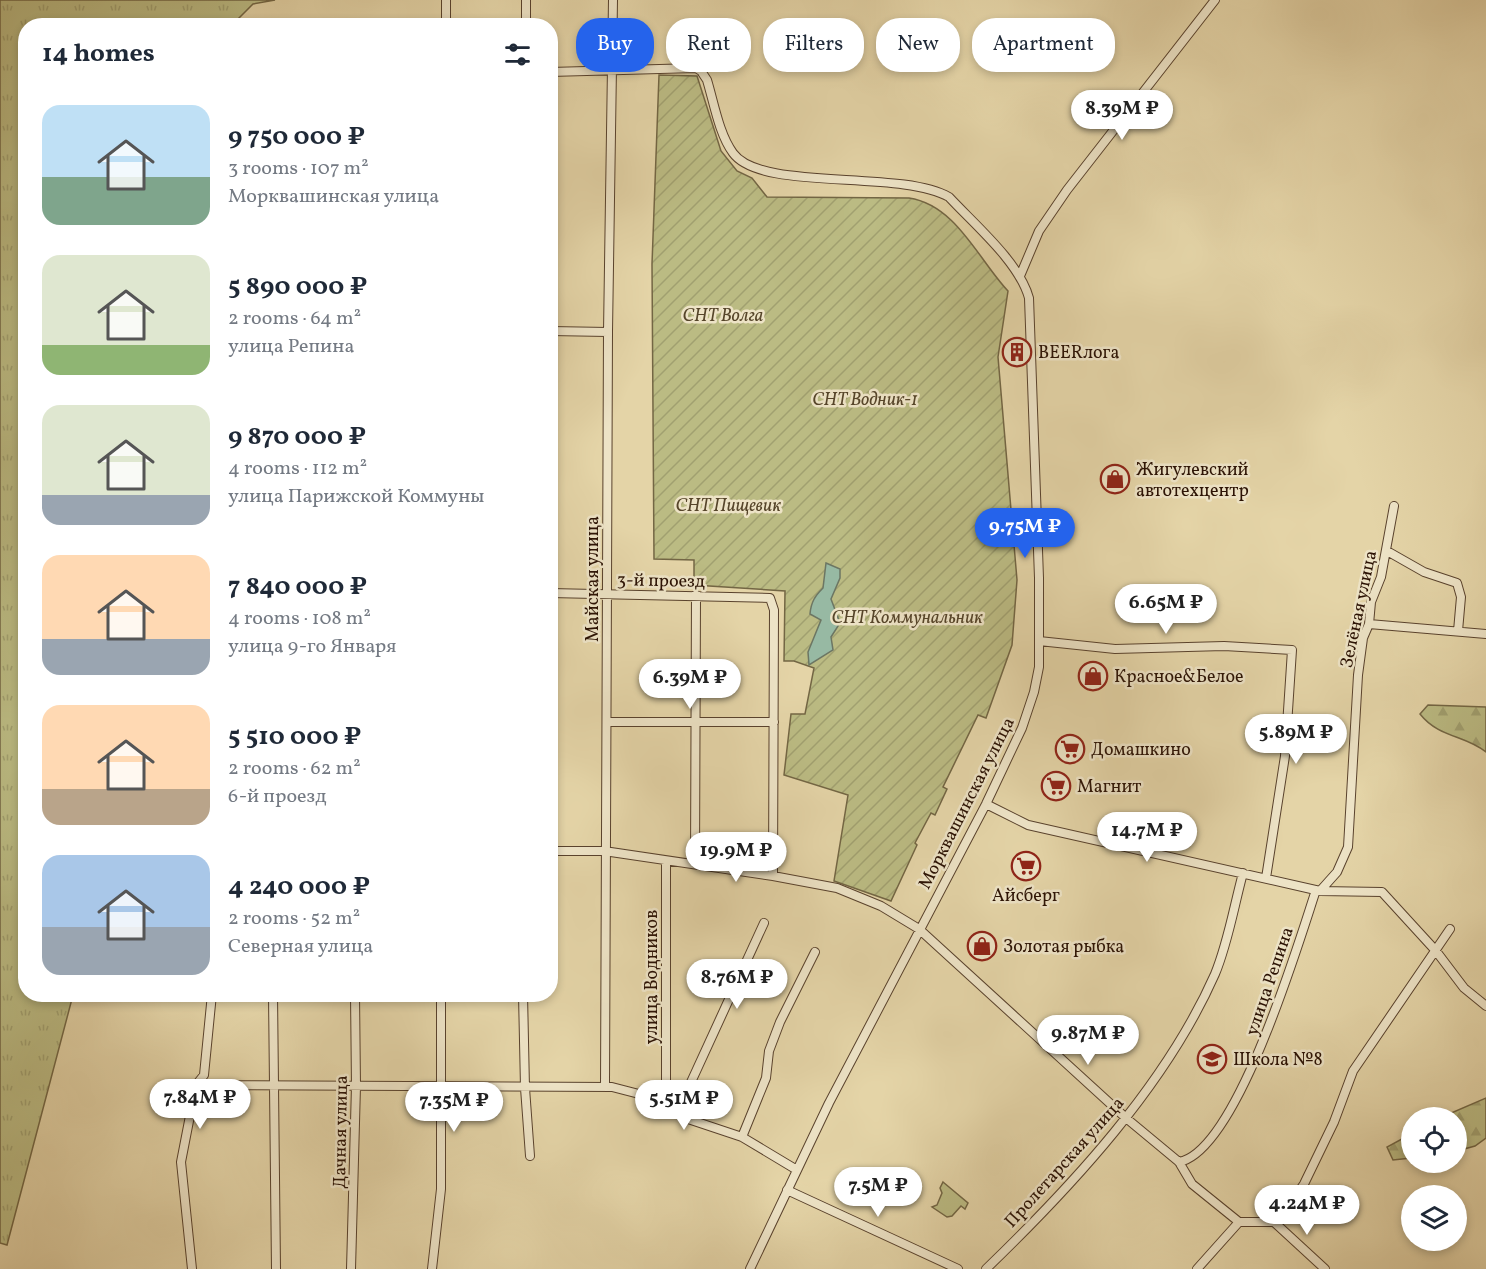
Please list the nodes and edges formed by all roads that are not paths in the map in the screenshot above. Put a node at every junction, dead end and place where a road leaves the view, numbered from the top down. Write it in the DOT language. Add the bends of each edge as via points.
graph roads {
  1 [pos="446,0"];
  2 [pos="526,0"];
  3 [pos="613,0"];
  4 [pos="1215,0"];
  5 [pos="446,18"];
  6 [pos="526,18"];
  7 [pos="613,18"];
  8 [pos="654,68"];
  9 [pos="558,72"];
  10 [pos="576,72"];
  11 [pos="613,72"];
  12 [pos="1020,276"];
  13 [pos="558,331"];
  14 [pos="608,332"];
  15 [pos="1394,506"];
  16 [pos="1387,551"];
  17 [pos="558,593"];
  18 [pos="606,594"];
  19 [pos="696,595"];
  20 [pos="1369,624"];
  21 [pos="1458,631"];
  22 [pos="1486,634"];
  23 [pos="1039,640"];
  24 [pos="607,722"];
  25 [pos="695,722"];
  26 [pos="774,722"];
  27 [pos="986,804"];
  28 [pos="558,851"];
  29 [pos="604,851"];
  30 [pos="666,862"];
  31 [pos="695,864"];
  32 [pos="1243,873"];
  33 [pos="773,876"];
  34 [pos="1266,878"];
  35 [pos="1318,891"];
  36 [pos="764,923"];
  37 [pos="919,929"];
  38 [pos="1450,929"];
  39 [pos="1436,951"];
  40 [pos="815,952"];
  41 [pos="211,1002"];
  42 [pos="273,1002"];
  43 [pos="355,1002"];
  44 [pos="441,1002"];
  45 [pos="523,1002"];
  46 [pos="1486,1006"];
  47 [pos="196,1085"];
  48 [pos="356,1086"];
  49 [pos="274,1087"];
  50 [pos="440,1087"];
  51 [pos="605,1087"];
  52 [pos="686,1087"];
  53 [pos="525,1088"];
  54 [pos="666,1092"];
  55 [pos="1126,1118"];
  56 [pos="742,1137"];
  57 [pos="530,1156"];
  58 [pos="1179,1162"];
  59 [pos="796,1170"];
  60 [pos="787,1190"];
  61 [pos="1239,1222"];
  62 [pos="1274,1222"];
  63 [pos="192,1269"];
  64 [pos="276,1269"];
  65 [pos="351,1269"];
  66 [pos="432,1269"];
  67 [pos="750,1269"];
  68 [pos="958,1269"];
  69 [pos="986,1269"];
  70 [pos="1197,1269"];
  71 [pos="1325,1269"];
  1 -- 5 [label="street"];
  2 -- 6 [label="street"];
  3 -- 7 [label="street, Майская улица"];
  4 -- 12 [label="street" via="1067,190 1039,231"];
  8 -- 12 [label="street, Морквашинская улица" via="701,71 734,155 758,171 879,181 938,191 949,197"];
  9 -- 10 [label="street"];
  11 -- 14 [label="street, Майская улица"];
  12 -- 23 [label="street, Морквашинская улица" via="1029,298"];
  13 -- 14 [label="street"];
  14 -- 18 [label="street, Майская улица"];
  15 -- 16 [label="street, Зелёная улица"];
  16 -- 20 [label="street, Зелёная улица" via="1371,602"];
  16 -- 21 [label="street" via="1424,572 1457,583 1461,597"];
  17 -- 18 [label="street, 3-й проезд"];
  18 -- 19 [label="street, 3-й проезд"];
  18 -- 24 [label="street, Майская улица"];
  19 -- 25 [label="street"];
  19 -- 26 [label="street, 3-й проезд" via="770,598 774,610"];
  20 -- 21 [label="street"];
  20 -- 35 [label="street, Зелёная улица" via="1358,675 1348,847 1337,872"];
  21 -- 22 [label="street"];
  23 -- 27 [label="street, Морквашинская улица" via="1034,692 1022,728"];
  23 -- 34 [label="street" via="1115,649 1224,646 1292,650 1285,756"];
  24 -- 25 [label="street"];
  24 -- 29 [label="street, Майская улица"];
  25 -- 26 [label="street"];
  25 -- 31 [label="street"];
  26 -- 33 [label="street"];
  27 -- 32 [label="street" via="1028,825"];
  27 -- 37 [label="street, Морквашинская улица"];
  28 -- 29 [label="street"];
  29 -- 30 [label="street"];
  29 -- 51 [label="street, Майская улица"];
  30 -- 31 [label="street"];
  30 -- 54 [label="street, улица Водников"];
  31 -- 33 [label="street"];
  32 -- 34 [label="street"];
  32 -- 55 [label="street, Пролетарская улица" via="1215,973 1178,1042"];
  33 -- 37 [label="street" via="837,888 881,906"];
  34 -- 35 [label="street"];
  35 -- 39 [label="street" via="1382,892"];
  35 -- 58 [label="street, улица Репина" via="1270,1030 1246,1079 1207,1145 1189,1160"];
  36 -- 52 [label="street"];
  37 -- 55 [label="street"];
  37 -- 59 [label="street, Морквашинская улица"];
  38 -- 39 [label="street"];
  39 -- 46 [label="street" via="1464,988"];
  39 -- 62 [label="street" via="1353,1071 1304,1184"];
  40 -- 56 [label="street" via="780,1022 769,1051 766,1078"];
  41 -- 47 [label="street" via="204,1075"];
  42 -- 49 [label="street"];
  43 -- 48 [label="street, Дачная улица"];
  44 -- 50 [label="street"];
  45 -- 53 [label="street"];
  47 -- 49 [label="street"];
  47 -- 63 [label="street" via="181,1162"];
  48 -- 49 [label="street"];
  48 -- 50 [label="street"];
  48 -- 65 [label="street, Дачная улица"];
  49 -- 64 [label="street"];
  50 -- 53 [label="street"];
  50 -- 66 [label="street" via="441,1189"];
  51 -- 53 [label="street"];
  51 -- 54 [label="street" via="639,1094"];
  52 -- 54 [label="street"];
  52 -- 56 [label="street" via="681,1104 685,1118"];
  53 -- 57 [label="street"];
  55 -- 58 [label="street"];
  55 -- 69 [label="street, Пролетарская улица"];
  56 -- 59 [label="street"];
  58 -- 61 [label="street" via="1192,1184"];
  59 -- 60 [label="street, Морквашинская улица"];
  60 -- 67 [label="street, Морквашинская улица"];
  60 -- 68 [label="street"];
  61 -- 62 [label="street"];
  61 -- 70 [label="street"];
  62 -- 71 [label="street"];
}
